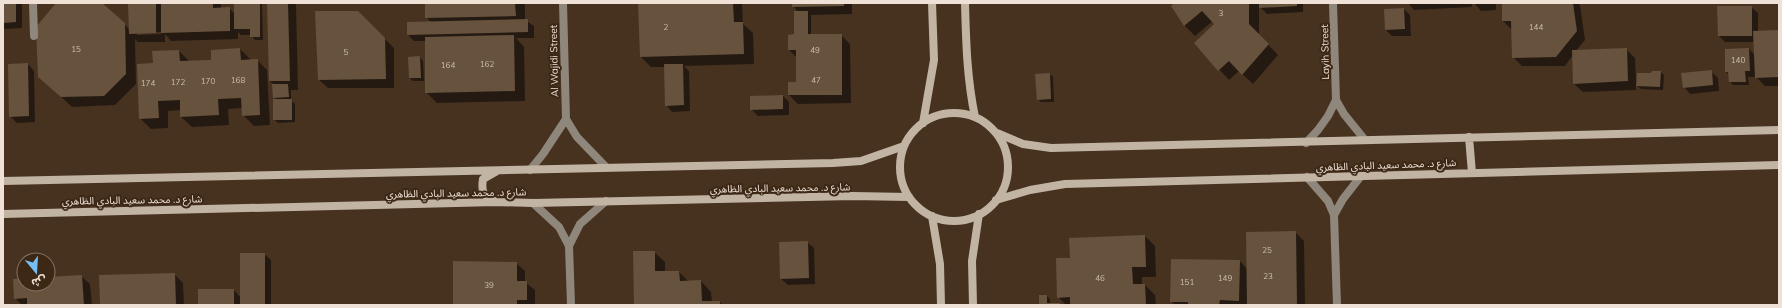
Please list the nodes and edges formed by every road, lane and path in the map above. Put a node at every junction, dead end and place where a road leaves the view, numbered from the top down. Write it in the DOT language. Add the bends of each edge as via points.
graph roads {
  1 [pos="33,3"];
  2 [pos="563,3"];
  3 [pos="932,3"];
  4 [pos="965,3"];
  5 [pos="1334,3"];
  6 [pos="34,36"];
  7 [pos="1336,100"];
  8 [pos="975,117"];
  9 [pos="566,119"];
  10 [pos="923,123"];
  11 [pos="1779,130"];
  12 [pos="997,133"];
  13 [pos="1469,137"];
  14 [pos="1365,140"];
  15 [pos="1306,143"];
  16 [pos="904,146"];
  17 [pos="1779,165"];
  18 [pos="606,167"];
  19 [pos="498,170"];
  20 [pos="530,170"];
  21 [pos="1472,173"];
  22 [pos="1361,176"];
  23 [pos="1307,177"];
  24 [pos="3,181"];
  25 [pos="909,197"];
  26 [pos="996,200"];
  27 [pos="606,201"];
  28 [pos="496,202"];
  29 [pos="533,202"];
  30 [pos="3,214"];
  31 [pos="979,214"];
  32 [pos="1334,215"];
  33 [pos="932,216"];
  34 [pos="569,246"];
  35 [pos="571,305"];
  36 [pos="941,305"];
  37 [pos="973,305"];
  38 [pos="1337,305"];
  1 -- 6 [label="street"];
  2 -- 9 [label="street, Al Wajidi Street"];
  3 -- 10 [label="street" via="934,60"];
  4 -- 8 [label="street" via="966,60"];
  5 -- 7 [label="street, Layih Street"];
  7 -- 14 [label="street"];
  7 -- 15 [label="street" via="1322,125"];
  8 -- 10 [label="street" via="957,113 939,115"];
  8 -- 12 [label="street"];
  9 -- 18 [label="street, Al Wajidi Street" via="577,137"];
  9 -- 20 [label="street"];
  10 -- 16 [label="street" via="912,133"];
  11 -- 13 [label="street"];
  12 -- 15 [label="street" via="1023,144 1051,148"];
  12 -- 26 [label="street" via="1008,162 1007,178"];
  13 -- 14 [label="street"];
  13 -- 21 [label="street"];
  14 -- 15 [label="street"];
  16 -- 18 [label="street" via="861,161"];
  16 -- 25 [label="street" via="900,163 902,181"];
  17 -- 21 [label="street, شارع د. محمد سعيد البادي الظاهري"];
  18 -- 20 [label="street"];
  19 -- 20 [label="street"];
  19 -- 24 [label="street"];
  19 -- 28 [label="street" via="483,179 482,187 482,192"];
  21 -- 22 [label="street, شارع د. محمد سعيد البادي الظاهري"];
  22 -- 23 [label="street, شارع د. محمد سعيد البادي الظاهري"];
  22 -- 32 [label="street"];
  23 -- 26 [label="street, شارع د. محمد سعيد البادي الظاهري" via="1065,184 1030,190"];
  23 -- 32 [label="street" via="1328,201"];
  25 -- 27 [label="street, شارع د. محمد سعيد البادي الظاهري"];
  25 -- 33 [label="street" via="919,208"];
  26 -- 31 [label="street"];
  27 -- 29 [label="street, شارع د. محمد سعيد البادي الظاهري"];
  27 -- 34 [label="street" via="580,224"];
  28 -- 29 [label="street, شارع د. محمد سعيد البادي الظاهري"];
  28 -- 30 [label="street, شارع د. محمد سعيد البادي الظاهري"];
  29 -- 34 [label="street" via="559,227"];
  31 -- 33 [label="street" via="964,220"];
  31 -- 37 [label="street" via="972,261"];
  32 -- 38 [label="street"];
  33 -- 36 [label="street" via="940,264"];
  34 -- 35 [label="street"];
}
